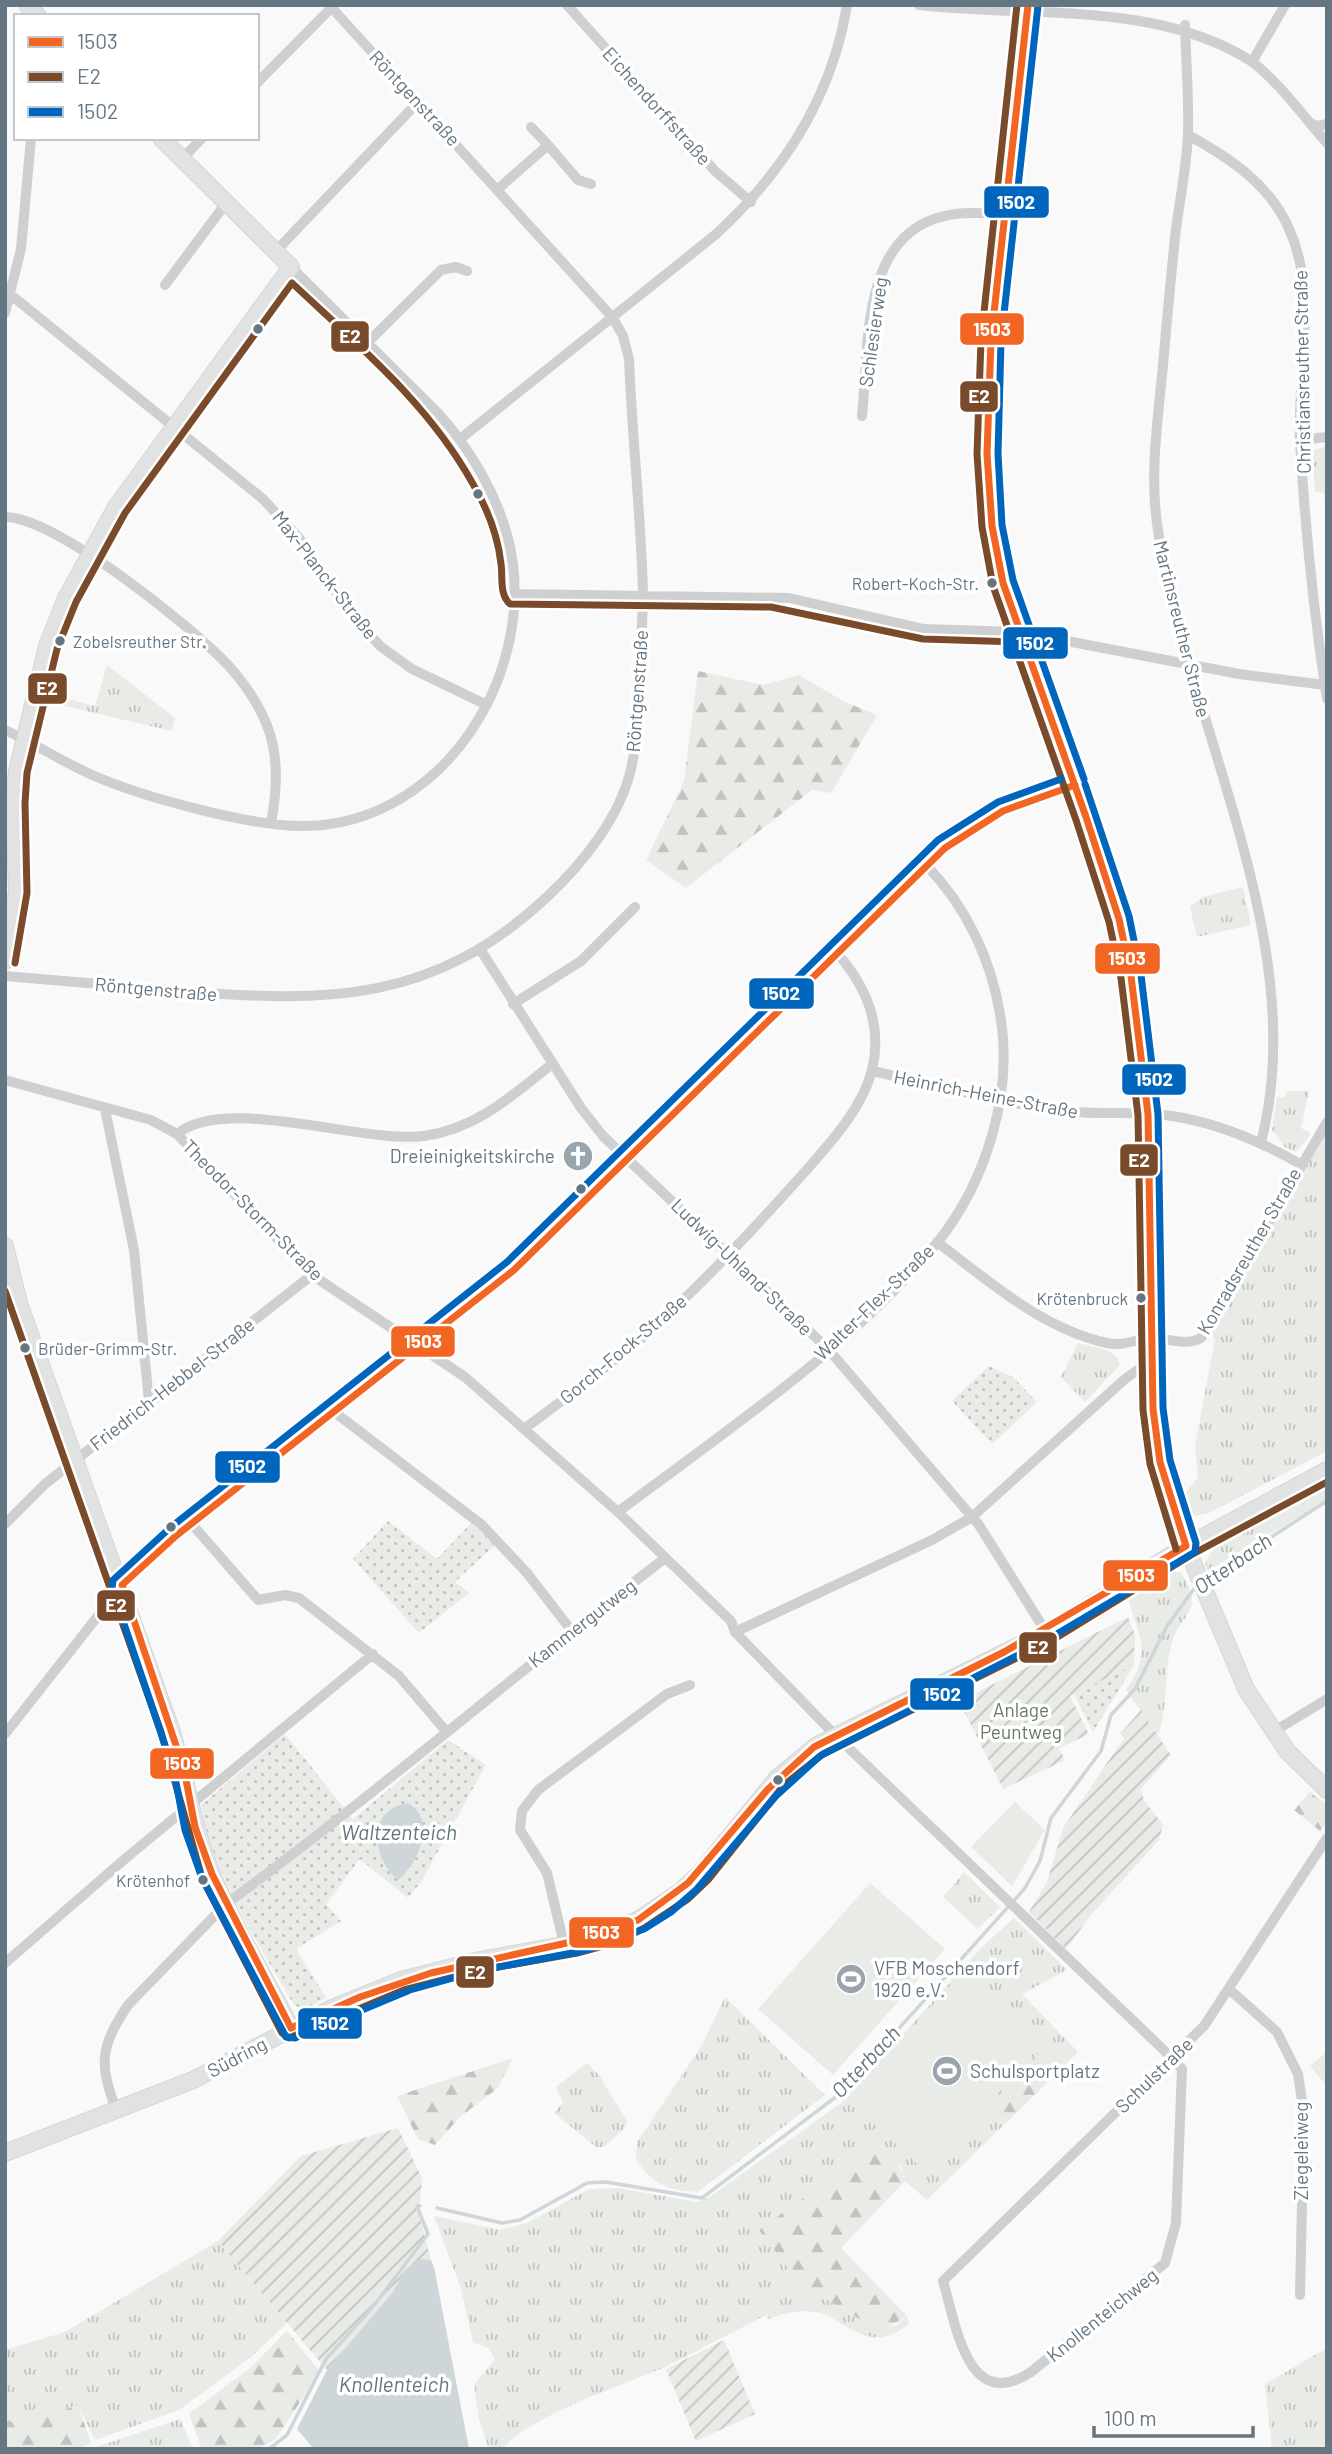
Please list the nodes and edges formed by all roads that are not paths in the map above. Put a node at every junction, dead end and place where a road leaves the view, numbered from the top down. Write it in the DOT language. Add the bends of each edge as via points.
graph roads {
  1 [pos="567,5"];
  2 [pos="847,5"];
  3 [pos="919,5"];
  4 [pos="1286,5"];
  5 [pos="333,6"];
  6 [pos="1028,7"];
  7 [pos="1185,25"];
  8 [pos="1252,62"];
  9 [pos="259,81"];
  10 [pos="419,101"];
  11 [pos="1304,118"];
  12 [pos="1327,124"];
  13 [pos="531,127"];
  14 [pos="1188,135"];
  15 [pos="31,140"];
  16 [pos="163,140"];
  17 [pos="200,140"];
  18 [pos="1327,143"];
  19 [pos="548,145"];
  20 [pos="182,159"];
  21 [pos="591,184"];
  22 [pos="498,189"];
  23 [pos="751,202"];
  24 [pos="226,203"];
  25 [pos="1007,214"];
  26 [pos="275,252"];
  27 [pos="291,268"];
  28 [pos="467,271"];
  29 [pos="165,285"];
  30 [pos="11,295"];
  31 [pos="5,313"];
  32 [pos="613,318"];
  33 [pos="368,342"];
  34 [pos="862,416"];
  35 [pos="175,427"];
  36 [pos="1327,437"];
  37 [pos="460,439"];
  38 [pos="1300,440"];
  39 [pos="5,517"];
  40 [pos="88,554"];
  41 [pos="514,594"];
  42 [pos="643,594"];
  43 [pos="1020,632"];
  44 [pos="1188,664"];
  45 [pos="1325,685"];
  46 [pos="1327,699"];
  47 [pos="487,705"];
  48 [pos="5,730"];
  49 [pos="23,738"];
  50 [pos="1075,785"];
  51 [pos="271,822"];
  52 [pos="926,865"];
  53 [pos="635,907"];
  54 [pos="480,949"];
  55 [pos="837,953"];
  56 [pos="5,961"];
  57 [pos="5,976"];
  58 [pos="513,1004"];
  59 [pos="552,1064"];
  60 [pos="872,1071"];
  61 [pos="5,1080"];
  62 [pos="1001,1098"];
  63 [pos="105,1109"];
  64 [pos="1149,1114"];
  65 [pos="1327,1122"];
  66 [pos="177,1134"];
  67 [pos="1261,1142"];
  68 [pos="628,1159"];
  69 [pos="1300,1164"];
  70 [pos="937,1242"];
  71 [pos="5,1246"];
  72 [pos="728,1254"];
  73 [pos="7,1270"];
  74 [pos="312,1275"];
  75 [pos="1150,1338"];
  76 [pos="419,1345"];
  77 [pos="828,1349"];
  78 [pos="1150,1361"];
  79 [pos="149,1401"];
  80 [pos="334,1411"];
  81 [pos="524,1429"];
  82 [pos="75,1460"];
  83 [pos="1327,1469"];
  84 [pos="618,1512"];
  85 [pos="972,1517"];
  86 [pos="191,1523"];
  87 [pos="5,1524"];
  88 [pos="1186,1546"];
  89 [pos="666,1558"];
  90 [pos="122,1585"];
  91 [pos="571,1630"];
  92 [pos="735,1632"];
  93 [pos="1046,1632"];
  94 [pos="373,1654"];
  95 [pos="690,1685"];
  96 [pos="1327,1699"];
  97 [pos="446,1730"];
  98 [pos="1273,1732"];
  99 [pos="5,1734"];
  100 [pos="835,1735"];
  101 [pos="1327,1790"];
  102 [pos="192,1804"];
  103 [pos="1327,1838"];
  104 [pos="226,1904"];
  105 [pos="564,1944"];
  106 [pos="5,1964"];
  107 [pos="1230,1990"];
  108 [pos="291,2028"];
  109 [pos="1172,2057"];
  110 [pos="117,2112"];
  111 [pos="5,2152"];
  112 [pos="943,2281"];
  113 [pos="1300,2295"];
  1 -- 23 [label="street, Eichendorffstraße" via="715,171"];
  2 -- 23 [label="street" via="839,45 820,97 789,152"];
  3 -- 6 [label="street"];
  4 -- 8 [label="street"];
  5 -- 9 [label="street"];
  5 -- 10 [label="street, Röntgenstraße"];
  6 -- 7 [label="street" via="1125,11"];
  6 -- 25 [label="street"];
  7 -- 8 [label="street"];
  7 -- 14 [label="street, Martinsreuther Straße"];
  8 -- 11 [label="street"];
  10 -- 22 [label="street, Röntgenstraße"];
  10 -- 26 [label="street"];
  11 -- 12 [label="street" via="1316,126"];
  11 -- 18 [label="street"];
  13 -- 19 [label="street"];
  14 -- 38 [label="street, Christiansreuther Straße" via="1252,177 1280,210 1297,247 1304,280"];
  14 -- 44 [label="street, Martinsreuther Straße" via="1171,274 1155,487 1164,568"];
  15 -- 30 [label="street" via="21,249"];
  16 -- 20 [label="street"];
  17 -- 20 [label="street"];
  19 -- 21 [label="street" via="578,180"];
  19 -- 22 [label="street"];
  20 -- 24 [label="street"];
  22 -- 32 [label="street, Röntgenstraße"];
  23 -- 32 [label="street"];
  24 -- 26 [label="street"];
  24 -- 29 [label="street"];
  25 -- 34 [label="street, Schlesierweg" via="939,217 923,223 896,245 876,282"];
  25 -- 43 [label="street" via="991,340 987,454 992,526 1002,579"];
  26 -- 27 [label="street"];
  27 -- 33 [label="street"];
  27 -- 35 [label="street"];
  28 -- 33 [label="street" via="456,267 441,270"];
  30 -- 31 [label="street"];
  30 -- 35 [label="street, Max-Planck-Straße"];
  32 -- 37 [label="street"];
  32 -- 42 [label="street, Röntgenstraße" via="629,359"];
  33 -- 37 [label="street"];
  35 -- 40 [label="street"];
  35 -- 47 [label="street, Max-Planck-Straße" via="280,516 380,646 412,669"];
  36 -- 38 [label="street"];
  37 -- 41 [label="street" via="501,516"];
  38 -- 45 [label="street, Christiansreuther Straße"];
  39 -- 40 [label="street" via="30,521"];
  40 -- 49 [label="street" via="50,637"];
  40 -- 51 [label="street" via="208,646 247,691 264,719 272,747 276,787"];
  41 -- 42 [label="street"];
  41 -- 47 [label="street" via="505,662"];
  42 -- 43 [label="street" via="781,598 924,629"];
  42 -- 54 [label="street, Röntgenstraße" via="636,744 624,792 568,876 526,916"];
  43 -- 44 [label="street"];
  43 -- 50 [label="street"];
  44 -- 45 [label="street"];
  44 -- 67 [label="street, Martinsreuther Straße" via="1244,855 1264,946 1272,1051"];
  45 -- 46 [label="street, Christiansreuther Straße"];
  47 -- 51 [label="street" via="449,759 394,802 336,824 303,827"];
  48 -- 49 [label="street"];
  49 -- 51 [label="street" via="116,783 242,819"];
  49 -- 56 [label="street" via="14,803 17,892"];
  50 -- 52 [label="street" via="984,821"];
  50 -- 64 [label="street" via="1125,949"];
  52 -- 55 [label="street"];
  52 -- 62 [label="street, Walter-Flex-Straße" via="955,900 990,970 1002,1024"];
  53 -- 58 [label="street" via="581,961"];
  54 -- 57 [label="street, Röntgenstraße" via="393,985 311,998"];
  54 -- 58 [label="street, Ludwig-Uhland-Straße"];
  55 -- 60 [label="street, Gorch-Fock-Straße" via="854,972 870,1004 876,1030"];
  55 -- 68 [label="street"];
  58 -- 59 [label="street, Ludwig-Uhland-Straße"];
  59 -- 66 [label="street" via="480,1119 424,1136 238,1119 199,1123"];
  59 -- 68 [label="street, Ludwig-Uhland-Straße" via="581,1108"];
  60 -- 62 [label="street, Heinrich-Heine-Straße"];
  60 -- 72 [label="street, Gorch-Fock-Straße" via="851,1113 827,1146"];
  61 -- 63 [label="street, Theodor-Storm-Straße"];
  62 -- 64 [label="street, Heinrich-Heine-Straße" via="1100,1115"];
  62 -- 70 [label="street, Walter-Flex-Straße" via="982,1164"];
  63 -- 66 [label="street, Theodor-Storm-Straße" via="151,1120"];
  63 -- 79 [label="street" via="134,1250"];
  64 -- 67 [label="street, Heinrich-Heine-Straße" via="1193,1120"];
  64 -- 75 [label="street"];
  65 -- 69 [label="street, Konradsreuther Straße"];
  66 -- 74 [label="street, Theodor-Storm-Straße"];
  67 -- 69 [label="street, Heinrich-Heine-Straße"];
  68 -- 72 [label="street, Ludwig-Uhland-Straße"];
  68 -- 76 [label="street" via="514,1270"];
  69 -- 75 [label="street, Konradsreuther Straße" via="1201,1338 1194,1342"];
  70 -- 75 [label="street" via="1017,1303 1059,1325 1107,1343 1127,1345"];
  70 -- 77 [label="street, Walter-Flex-Straße"];
  71 -- 73 [label="street"];
  72 -- 77 [label="street, Ludwig-Uhland-Straße"];
  72 -- 81 [label="street, Gorch-Fock-Straße" via="644,1335"];
  73 -- 82 [label="street"];
  74 -- 76 [label="street, Theodor-Storm-Straße"];
  74 -- 79 [label="street, Friedrich-Hebbel-Straße"];
  75 -- 78 [label="street"];
  76 -- 80 [label="street"];
  76 -- 81 [label="street, Theodor-Storm-Straße" via="465,1377"];
  77 -- 84 [label="street, Walter-Flex-Straße"];
  77 -- 85 [label="street, Ludwig-Uhland-Straße"];
  78 -- 85 [label="street"];
  78 -- 88 [label="street" via="1160,1462"];
  79 -- 82 [label="street, Friedrich-Hebbel-Straße"];
  80 -- 86 [label="street"];
  80 -- 91 [label="street" via="482,1525"];
  81 -- 84 [label="street, Theodor-Storm-Straße"];
  82 -- 87 [label="street, Friedrich-Hebbel-Straße"];
  82 -- 90 [label="street"];
  83 -- 88 [label="street, Südring"];
  84 -- 89 [label="street, Theodor-Storm-Straße"];
  85 -- 92 [label="street"];
  85 -- 93 [label="street, Ludwig-Uhland-Straße"];
  86 -- 90 [label="street"];
  86 -- 94 [label="street" via="258,1600 285,1595 299,1598"];
  88 -- 93 [label="street, Südring"];
  88 -- 98 [label="street" via="1246,1689"];
  89 -- 91 [label="street, Kammergutweg"];
  89 -- 92 [label="street" via="731,1621"];
  90 -- 99 [label="street"];
  90 -- 102 [label="street"];
  91 -- 97 [label="street, Kammergutweg"];
  92 -- 100 [label="street"];
  93 -- 100 [label="street, Südring"];
  94 -- 97 [label="street" via="400,1676"];
  94 -- 102 [label="street"];
  95 -- 105 [label="street" via="667,1694 538,1790 525,1805 520,1830 547,1873"];
  96 -- 98 [label="street"];
  97 -- 104 [label="street, Kammergutweg" via="354,1808"];
  98 -- 101 [label="street" via="1311,1778"];
  100 -- 105 [label="street, Südring" via="777,1778 681,1891 614,1932"];
  100 -- 109 [label="street"];
  102 -- 104 [label="street" via="195,1827"];
  102 -- 106 [label="street"];
  103 -- 107 [label="street, Schulstraße"];
  104 -- 108 [label="street"];
  104 -- 110 [label="street, Kammergutweg" via="118,2020 102,2062"];
  105 -- 108 [label="street, Südring" via="401,1980"];
  107 -- 109 [label="street, Schulstraße" via="1204,2026"];
  107 -- 113 [label="street, Ziegeleiweg" via="1277,2032 1298,2074 1304,2114"];
  108 -- 110 [label="street, Südring" via="193,2080"];
  109 -- 112 [label="street, Schulstraße"];
  109 -- 112 [label="street, Knollenteichweg" via="1182,2070 1183,2083 1176,2223 1165,2263 1031,2372 1002,2384 974,2371"];
  110 -- 111 [label="street, Südring"];
}
